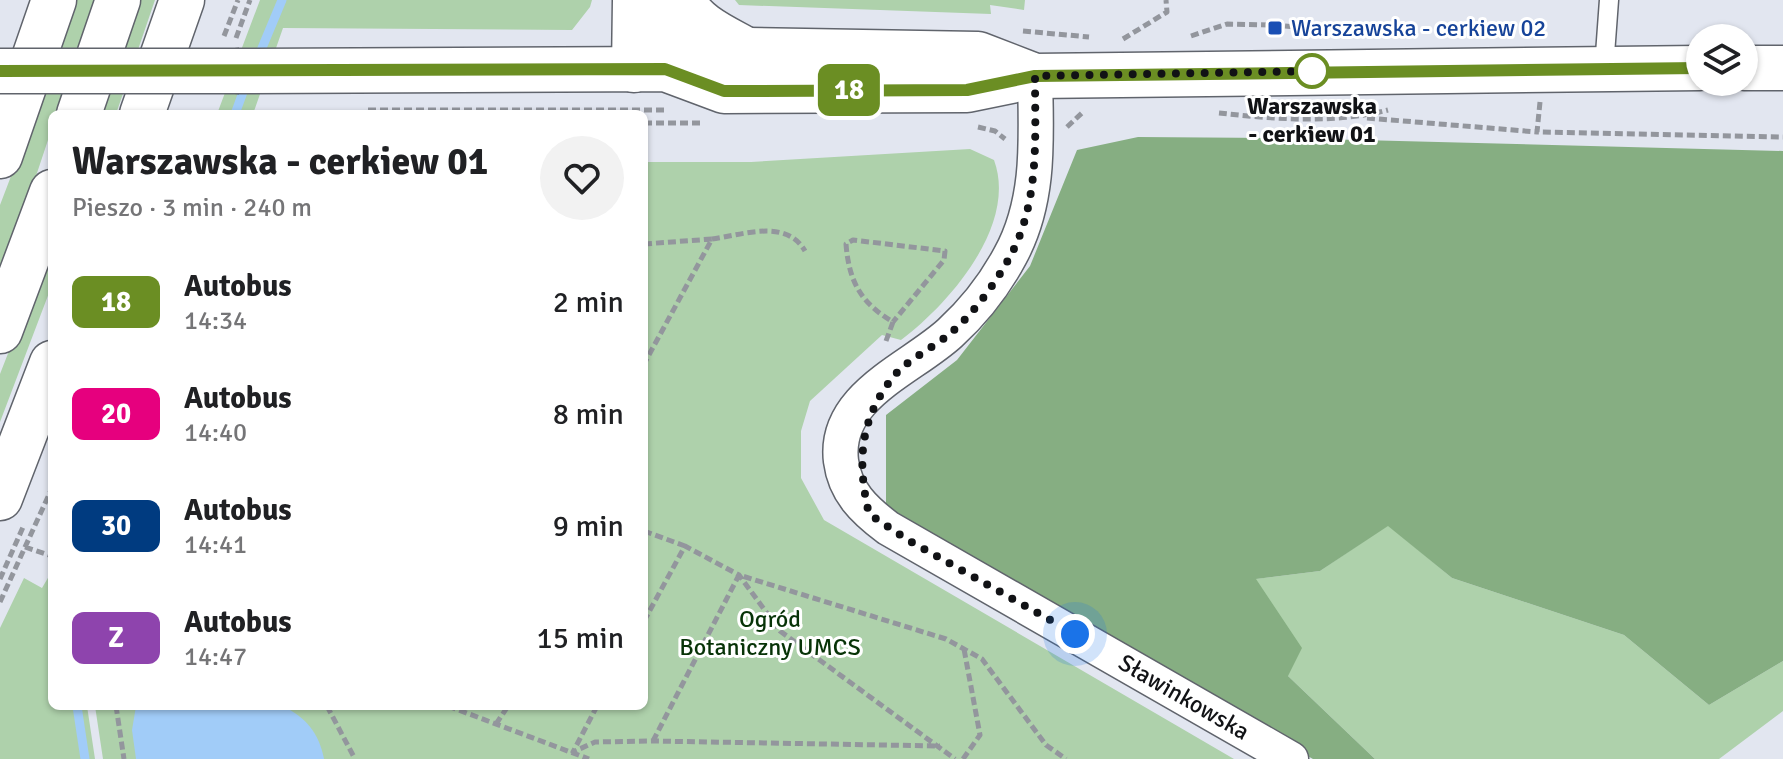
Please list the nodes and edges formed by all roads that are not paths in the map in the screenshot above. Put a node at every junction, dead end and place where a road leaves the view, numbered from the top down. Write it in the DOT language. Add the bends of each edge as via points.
graph roads {
  1 [pos="54,0"];
  2 [pos="118,0"];
  3 [pos="182,0"];
  4 [pos="635,0"];
  5 [pos="673,0"];
  6 [pos="684,0"];
  7 [pos="1609,0"];
  8 [pos="747,50"];
  9 [pos="1604,68"];
  10 [pos="1686,68"];
  11 [pos="1758,68"];
  12 [pos="1783,68"];
  13 [pos="0,71"];
  14 [pos="1035,76"];
  15 [pos="659,83"];
  16 [pos="80,110"];
  17 [pos="143,110"];
  18 [pos="0,156"];
  19 [pos="48,203"];
  20 [pos="0,331"];
  21 [pos="48,373"];
  22 [pos="0,498"];
  23 [pos="1291,759"];
  1 -- 18 [label="street"];
  2 -- 16 [label="street"];
  3 -- 17 [label="street"];
  4 -- 15 [label="street"];
  5 -- 15 [label="street"];
  6 -- 8 [label="street" via="698,19"];
  7 -- 9 [label="lane"];
  8 -- 14 [label="street" via="978,54"];
  8 -- 15 [label="street" via="726,50"];
  9 -- 10 [label="street"];
  9 -- 14 [label="street"];
  11 -- 12 [label="street"];
  13 -- 15 [label="street, bridge" via="338,72"];
  14 -- 15 [label="street" via="967,90 724,91"];
  14 -- 23 [label="street, Sławinkowska" via="1036,169 1012,253 966,318 896,361 862,438 862,484 869,514"];
  19 -- 20 [label="street"];
  21 -- 22 [label="street"];
}
